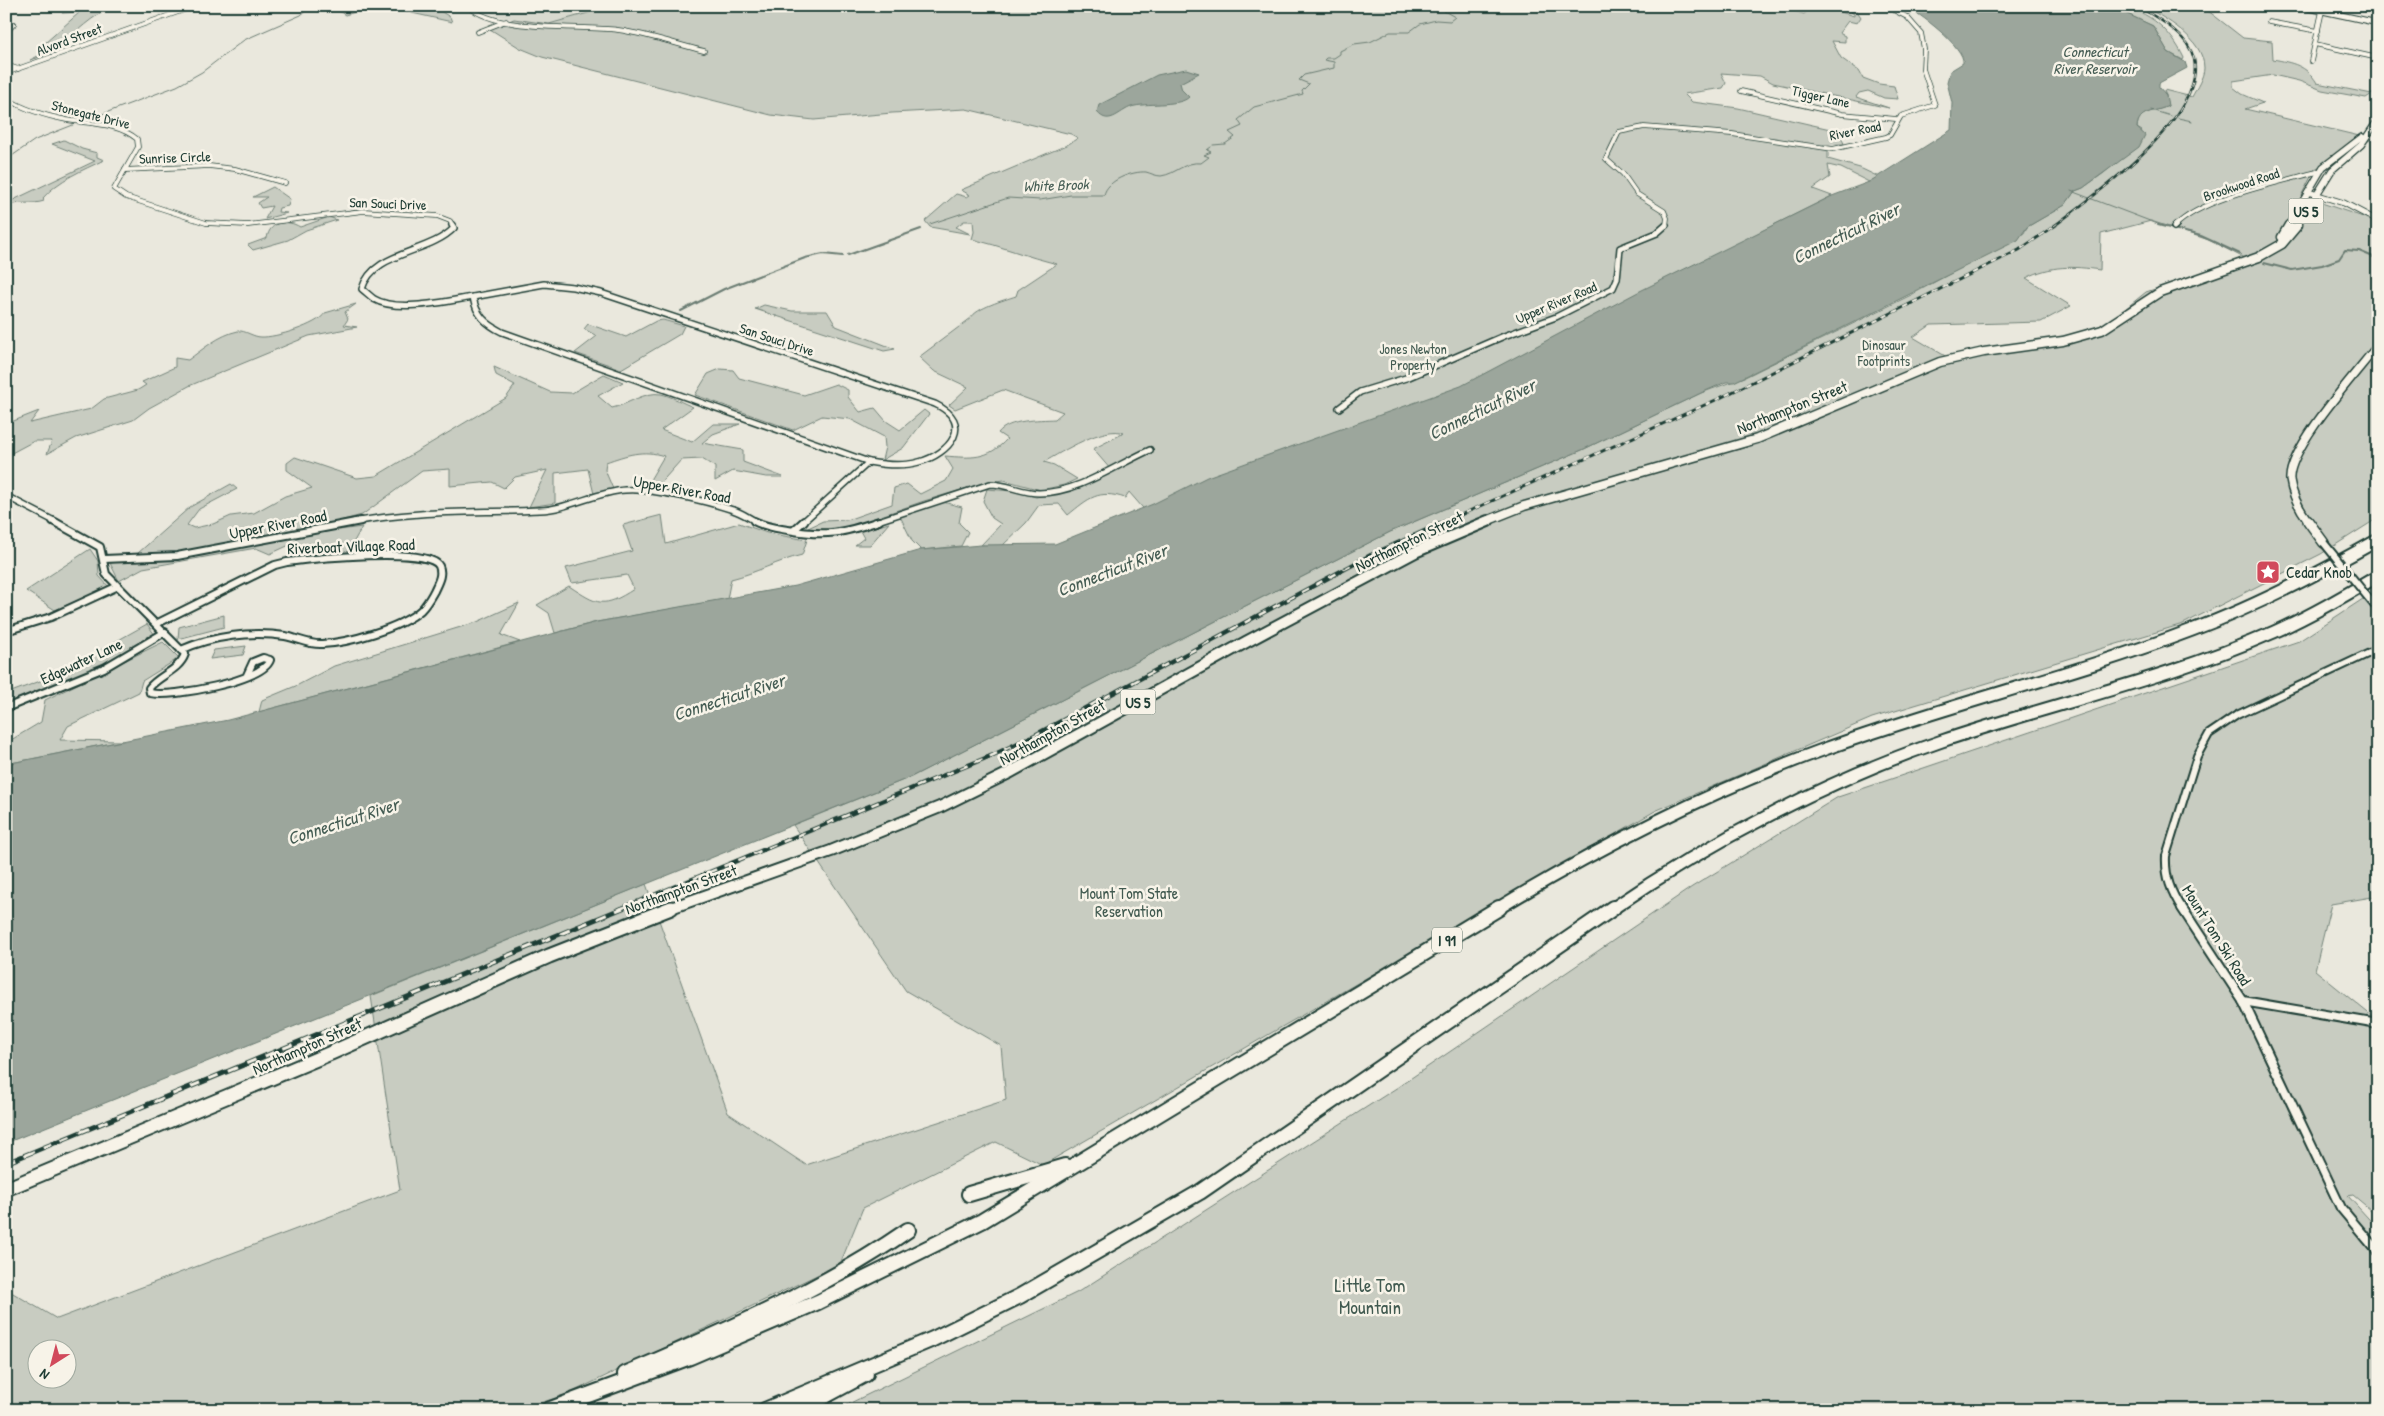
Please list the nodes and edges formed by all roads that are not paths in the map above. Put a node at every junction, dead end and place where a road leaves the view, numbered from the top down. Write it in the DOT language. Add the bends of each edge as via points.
graph roads {
  1 [pos="195,6"];
  2 [pos="468,6"];
  3 [pos="1886,6"];
  4 [pos="2299,6"];
  5 [pos="2322,11"];
  6 [pos="506,21"];
  7 [pos="2269,22"];
  8 [pos="6,23"];
  9 [pos="2378,23"];
  10 [pos="6,27"];
  11 [pos="12,27"];
  12 [pos="2318,30"];
  13 [pos="6,32"];
  14 [pos="478,32"];
  15 [pos="2315,44"];
  16 [pos="704,51"];
  17 [pos="2378,58"];
  18 [pos="2312,61"];
  19 [pos="6,65"];
  20 [pos="18,69"];
  21 [pos="6,73"];
  22 [pos="1741,91"];
  23 [pos="6,98"];
  24 [pos="1896,119"];
  25 [pos="2378,120"];
  26 [pos="2370,130"];
  27 [pos="1764,139"];
  28 [pos="125,170"];
  29 [pos="2320,172"];
  30 [pos="285,183"];
  31 [pos="2308,192"];
  32 [pos="2317,195"];
  33 [pos="2378,221"];
  34 [pos="2174,227"];
  35 [pos="2275,248"];
  36 [pos="473,295"];
  37 [pos="2378,346"];
  38 [pos="1339,408"];
  39 [pos="1150,450"];
  40 [pos="868,462"];
  41 [pos="6,496"];
  42 [pos="794,530"];
  43 [pos="2378,540"];
  44 [pos="2324,543"];
  45 [pos="104,559"];
  46 [pos="2378,576"];
  47 [pos="116,587"];
  48 [pos="2376,607"];
  49 [pos="156,624"];
  50 [pos="6,631"];
  51 [pos="165,632"];
  52 [pos="2378,649"];
  53 [pos="181,650"];
  54 [pos="247,675"];
  55 [pos="6,708"];
  56 [pos="2243,1001"];
  57 [pos="2378,1024"];
  58 [pos="1090,1157"];
  59 [pos="6,1189"];
  60 [pos="968,1194"];
  61 [pos="908,1230"];
  62 [pos="2378,1252"];
  63 [pos="933,1339"];
  64 [pos="542,1410"];
  65 [pos="548,1410"];
  66 [pos="765,1410"];
  67 [pos="799,1410"];
  1 -- 20 [label="street, Alvord Street"];
  2 -- 6 [label="street" via="476,13"];
  3 -- 24 [label="street, River Road" via="1906,14 1918,25 1924,46 1922,68 1935,98 1931,108 1903,114"];
  4 -- 5 [label="street"];
  5 -- 9 [label="street"];
  5 -- 12 [label="street"];
  6 -- 14 [label="street"];
  6 -- 16 [label="street" via="533,26 619,30"];
  7 -- 12 [label="street"];
  8 -- 11 [label="street" via="14,23"];
  10 -- 11 [label="street"];
  11 -- 13 [label="street"];
  12 -- 15 [label="street"];
  15 -- 17 [label="street"];
  15 -- 18 [label="street"];
  19 -- 20 [label="street"];
  20 -- 21 [label="street, Alvord Street"];
  22 -- 24 [label="street, Tigger Lane" via="1842,114"];
  23 -- 28 [label="street, Stonegate Drive" via="29,110 131,134 137,139 138,147"];
  24 -- 27 [label="street, River Road" via="1890,135 1833,149"];
  25 -- 26 [label="main road, US 5"];
  26 -- 29 [label="main road, US 5" via="2329,161"];
  26 -- 32 [label="main road, US 5" via="2361,145 2332,170"];
  27 -- 38 [label="street, Upper River Road" via="1644,126 1619,132 1606,159 1635,192 1664,211 1667,218 1666,226 1657,233 1620,248 1614,288 1556,317 1409,377 1360,392"];
  28 -- 30 [label="street, Sunrise Circle" via="209,166"];
  28 -- 36 [label="street, San Souci Drive" via="114,186 118,193 206,223 248,225 363,211 444,218 453,226 451,234 380,266 366,278 362,289 371,300 396,306"];
  29 -- 31 [label="main road, US 5"];
  29 -- 34 [label="street, Brookwood Road" via="2209,204 2183,218"];
  31 -- 32 [label="street"];
  31 -- 35 [label="main road, US 5"];
  32 -- 33 [label="street"];
  32 -- 35 [label="main road, US 5" via="2289,238"];
  35 -- 59 [label="main road, Northampton Street / US 5" via="2255,259 2160,292 2114,324 2088,335 1940,362 1757,439 1524,506 1457,532 940,807 550,956 331,1053"];
  36 -- 40 [label="street, San Souci Drive" via="478,317 492,328"];
  36 -- 40 [label="street, San Souci Drive" via="544,284 587,289 935,404 955,419 954,440 930,458 894,466"];
  37 -- 44 [label="street" via="2301,444 2291,469 2290,480 2300,510"];
  39 -- 42 [label="street, Upper River Road" via="1050,492 1035,493 1008,484 990,484 835,534 813,535"];
  40 -- 42 [label="street"];
  41 -- 45 [label="street" via="96,543"];
  42 -- 45 [label="street, Upper River Road" via="764,526 735,510 708,503 624,490 543,510 380,517 177,556"];
  43 -- 58 [label="highway, I 91" via="2279,594 2191,632 1818,751 1721,790 1626,835 1568,866"];
  44 -- 48 [label="street, bridge"];
  45 -- 47 [label="street" via="106,574"];
  46 -- 63 [label="highway" via="2311,615 2224,652 1925,748 1849,778 1756,822 1628,898 1200,1192 1020,1296"];
  47 -- 49 [label="street"];
  47 -- 50 [label="street" via="51,617"];
  49 -- 51 [label="street"];
  49 -- 53 [label="street, Riverboat Village Road" via="275,564 403,556 429,558 440,568 441,576 427,603 413,615 387,627 330,643 281,636 214,638"];
  51 -- 53 [label="street"];
  51 -- 55 [label="street, Edgewater Lane" via="104,668"];
  52 -- 56 [label="street, Mount Tom Ski Road" via="2237,715 2209,734 2196,756 2166,856 2166,872 2173,895"];
  53 -- 54 [label="street" via="185,654 184,660 153,682 150,693 174,695"];
  56 -- 57 [label="street"];
  56 -- 62 [label="street, Mount Tom Ski Road" via="2341,1208"];
  58 -- 60 [label="highway" via="1040,1175"];
  58 -- 65 [label="highway, I 91" via="982,1221 818,1302 690,1357"];
  61 -- 64 [label="highway" via="852,1267 797,1296"];
  63 -- 66 [label="highway"];
  63 -- 67 [label="highway"];
}
